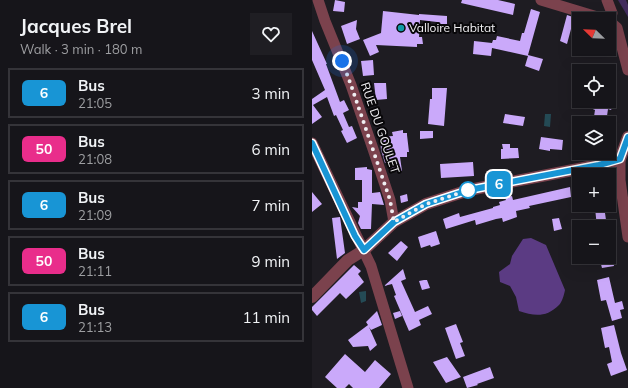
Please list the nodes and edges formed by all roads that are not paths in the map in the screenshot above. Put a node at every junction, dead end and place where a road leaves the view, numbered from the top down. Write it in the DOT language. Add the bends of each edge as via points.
graph roads {
  1 [pos="318,0"];
  2 [pos="542,0"];
  3 [pos="607,0"];
  4 [pos="582,12"];
  5 [pos="612,12"];
  6 [pos="616,27"];
  7 [pos="628,70"];
  8 [pos="628,137"];
  9 [pos="312,143"];
  10 [pos="620,159"];
  11 [pos="394,222"];
  12 [pos="628,237"];
  13 [pos="364,250"];
  14 [pos="312,297"];
  15 [pos="408,388"];
  1 -- 11 [label="street, RUE DU GOULET" via="371,143 390,200"];
  2 -- 4 [label="street"];
  3 -- 5 [label="street"];
  6 -- 7 [label="street"];
  8 -- 10 [label="street"];
  9 -- 13 [label="street"];
  10 -- 11 [label="street" via="469,190 426,204"];
  10 -- 12 [label="street" via="620,180"];
  11 -- 13 [label="street"];
  13 -- 14 [label="street" via="348,260"];
  13 -- 15 [label="street"];
}
